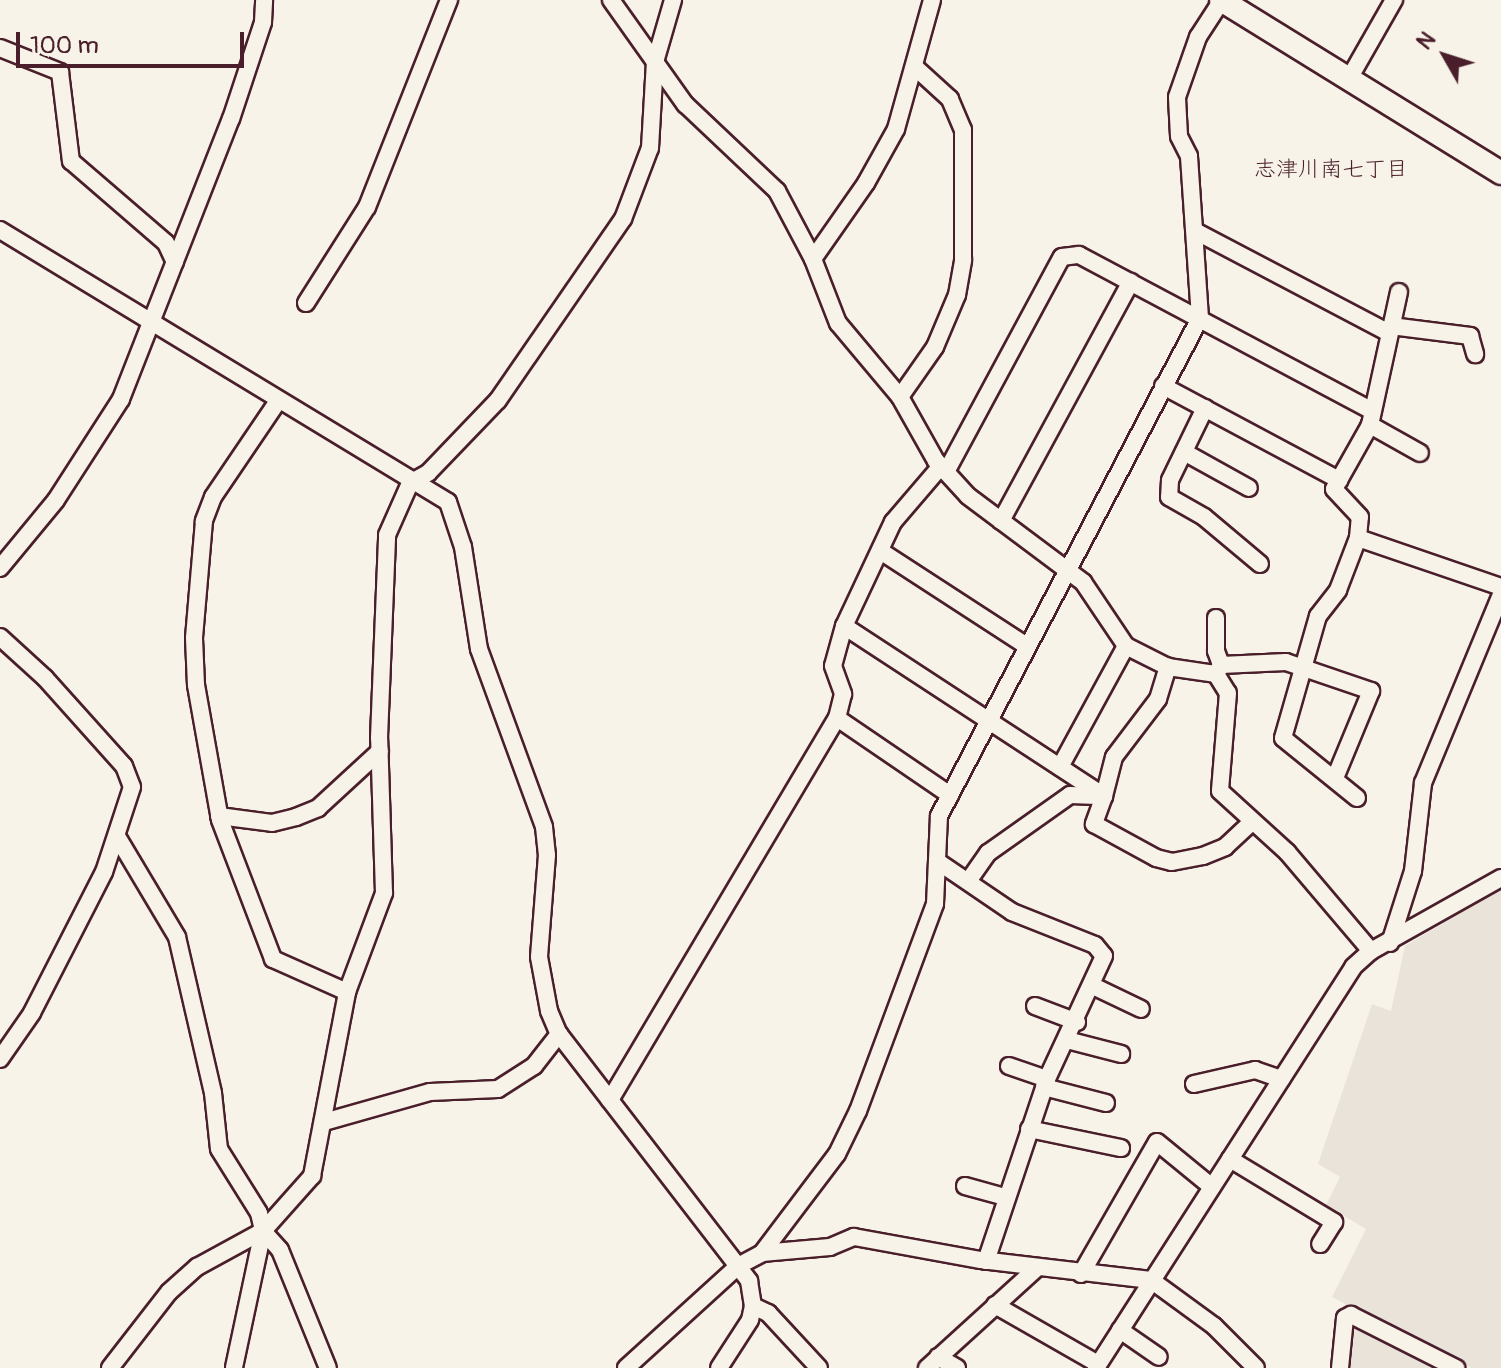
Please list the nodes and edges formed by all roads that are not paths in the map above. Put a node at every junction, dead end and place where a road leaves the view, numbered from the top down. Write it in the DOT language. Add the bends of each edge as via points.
graph roads {
  1 [pos="264,0"];
  2 [pos="449,0"];
  3 [pos="611,0"];
  4 [pos="673,0"];
  5 [pos="932,0"];
  6 [pos="1222,0"];
  7 [pos="1394,0"];
  8 [pos="0,48"];
  9 [pos="655,62"];
  10 [pos="915,67"];
  11 [pos="1350,77"];
  12 [pos="1501,173"];
  13 [pos="0,230"];
  14 [pos="1195,231"];
  15 [pos="813,259"];
  16 [pos="175,262"];
  17 [pos="1131,282"];
  18 [pos="1399,292"];
  19 [pos="306,303"];
  20 [pos="1200,318"];
  21 [pos="151,322"];
  22 [pos="1390,329"];
  23 [pos="1475,354"];
  24 [pos="1163,386"];
  25 [pos="900,397"];
  26 [pos="278,401"];
  27 [pos="1205,408"];
  28 [pos="1371,417"];
  29 [pos="1184,452"];
  30 [pos="1420,453"];
  31 [pos="944,469"];
  32 [pos="1339,480"];
  33 [pos="410,483"];
  34 [pos="1249,488"];
  35 [pos="1001,521"];
  36 [pos="1358,538"];
  37 [pos="882,552"];
  38 [pos="1260,564"];
  39 [pos="0,568"];
  40 [pos="1066,571"];
  41 [pos="1501,587"];
  42 [pos="1501,595"];
  43 [pos="1216,618"];
  44 [pos="844,626"];
  45 [pos="0,637"];
  46 [pos="1027,646"];
  47 [pos="1126,646"];
  48 [pos="1300,666"];
  49 [pos="1168,667"];
  50 [pos="1219,670"];
  51 [pos="837,718"];
  52 [pos="989,720"];
  53 [pos="380,751"];
  54 [pos="1060,767"];
  55 [pos="1335,778"];
  56 [pos="950,795"];
  57 [pos="1104,796"];
  58 [pos="1357,798"];
  59 [pos="219,816"];
  60 [pos="1251,823"];
  61 [pos="118,838"];
  62 [pos="937,861"];
  63 [pos="1501,878"];
  64 [pos="969,880"];
  65 [pos="1390,943"];
  66 [pos="1371,951"];
  67 [pos="1093,986"];
  68 [pos="347,992"];
  69 [pos="1035,1006"];
  70 [pos="1141,1009"];
  71 [pos="1077,1022"];
  72 [pos="559,1034"];
  73 [pos="1067,1040"];
  74 [pos="1121,1054"];
  75 [pos="0,1059"];
  76 [pos="1009,1066"];
  77 [pos="1281,1079"];
  78 [pos="1046,1083"];
  79 [pos="1194,1084"];
  80 [pos="610,1100"];
  81 [pos="1106,1103"];
  82 [pos="324,1122"];
  83 [pos="1029,1129"];
  84 [pos="1121,1148"];
  85 [pos="1230,1159"];
  86 [pos="965,1186"];
  87 [pos="1212,1187"];
  88 [pos="1005,1197"];
  89 [pos="263,1231"];
  90 [pos="1320,1244"];
  91 [pos="762,1253"];
  92 [pos="986,1261"];
  93 [pos="738,1266"];
  94 [pos="1037,1268"];
  95 [pos="1081,1274"];
  96 [pos="1151,1280"];
  97 [pos="995,1305"];
  98 [pos="753,1306"];
  99 [pos="1120,1330"];
  100 [pos="1159,1357"];
  101 [pos="932,1362"];
  102 [pos="1097,1366"];
  103 [pos="110,1368"];
  104 [pos="234,1368"];
  105 [pos="328,1368"];
  106 [pos="626,1368"];
  107 [pos="719,1368"];
  108 [pos="819,1368"];
  109 [pos="957,1368"];
  110 [pos="1256,1368"];
  111 [pos="1340,1368"];
  112 [pos="1456,1368"];
  1 -- 16 [label="street" via="263,22 231,119"];
  2 -- 19 [label="street" via="367,207"];
  3 -- 9 [label="street"];
  4 -- 9 [label="street"];
  5 -- 10 [label="street"];
  6 -- 11 [label="street"];
  6 -- 14 [label="street" via="1198,37 1177,97 1179,136 1189,156"];
  7 -- 11 [label="street"];
  8 -- 16 [label="street" via="60,72 71,161 166,243"];
  9 -- 15 [label="street" via="706,127 777,191"];
  9 -- 33 [label="street" via="650,148 623,219 498,400 428,473"];
  10 -- 15 [label="street" via="882,156"];
  10 -- 25 [label="street" via="950,99 963,130 963,260 957,295 935,347"];
  11 -- 12 [label="street"];
  13 -- 21 [label="street"];
  14 -- 20 [label="street"];
  14 -- 22 [label="street"];
  15 -- 25 [label="street" via="838,323"];
  16 -- 21 [label="street"];
  17 -- 20 [label="street"];
  17 -- 31 [label="street" via="1079,255 1062,257"];
  17 -- 35 [label="street"];
  18 -- 22 [label="street"];
  20 -- 24 [label="street"];
  20 -- 28 [label="street"];
  21 -- 26 [label="street"];
  21 -- 39 [label="street" via="121,399 56,500"];
  22 -- 23 [label="street" via="1470,336"];
  22 -- 28 [label="street"];
  24 -- 27 [label="street"];
  24 -- 40 [label="street"];
  25 -- 31 [label="street"];
  26 -- 33 [label="street"];
  26 -- 59 [label="street" via="213,497 199,547 196,685"];
  27 -- 29 [label="street"];
  27 -- 32 [label="street"];
  28 -- 30 [label="street"];
  28 -- 32 [label="street"];
  29 -- 34 [label="street"];
  29 -- 38 [label="street" via="1170,480 1169,497 1204,517"];
  31 -- 35 [label="street"];
  31 -- 37 [label="street" via="893,522"];
  32 -- 36 [label="street" via="1334,489 1360,517"];
  33 -- 53 [label="street" via="395,509 384,560"];
  33 -- 72 [label="street" via="429,488 448,502 463,547 479,649 544,827 547,855 539,957"];
  35 -- 40 [label="street"];
  36 -- 41 [label="street"];
  36 -- 48 [label="street" via="1338,590 1318,616"];
  37 -- 44 [label="street"];
  37 -- 46 [label="street"];
  40 -- 46 [label="street"];
  40 -- 47 [label="street" via="1083,582"];
  42 -- 65 [label="street" via="1423,783 1413,871"];
  43 -- 50 [label="street"];
  44 -- 51 [label="street" via="833,666 843,694"];
  44 -- 52 [label="street"];
  45 -- 61 [label="street" via="45,678 124,766 132,787"];
  46 -- 52 [label="street"];
  47 -- 49 [label="street"];
  47 -- 54 [label="street"];
  48 -- 50 [label="street" via="1286,662"];
  48 -- 55 [label="street" via="1283,738"];
  48 -- 55 [label="street" via="1371,691"];
  49 -- 50 [label="street"];
  49 -- 57 [label="street" via="1158,699 1114,757"];
  50 -- 60 [label="street" via="1228,693 1220,791"];
  51 -- 56 [label="street"];
  51 -- 80 [label="street"];
  52 -- 54 [label="street"];
  52 -- 56 [label="street"];
  53 -- 59 [label="street" via="318,808 296,817 272,823"];
  53 -- 68 [label="street" via="384,893"];
  54 -- 57 [label="street"];
  55 -- 58 [label="street"];
  56 -- 62 [label="street" via="939,816"];
  57 -- 60 [label="street" via="1094,824 1172,862 1225,847"];
  57 -- 64 [label="street" via="1070,795 988,853"];
  59 -- 68 [label="street" via="273,959"];
  60 -- 66 [label="street" via="1287,852"];
  61 -- 75 [label="street" via="32,1013"];
  61 -- 89 [label="street" via="177,937 213,1093 219,1149 259,1213"];
  62 -- 64 [label="street"];
  62 -- 91 [label="street" via="935,904 858,1111 837,1154"];
  63 -- 65 [label="street"];
  64 -- 67 [label="street" via="1012,912 1100,950 1104,962"];
  65 -- 66 [label="street"];
  66 -- 77 [label="street" via="1353,967"];
  67 -- 70 [label="street"];
  67 -- 71 [label="street"];
  68 -- 82 [label="street"];
  69 -- 71 [label="street"];
  71 -- 73 [label="street"];
  72 -- 80 [label="street"];
  72 -- 82 [label="street" via="534,1066 498,1089 430,1092"];
  73 -- 74 [label="street"];
  73 -- 78 [label="street"];
  76 -- 78 [label="street"];
  77 -- 79 [label="street" via="1255,1070"];
  77 -- 85 [label="street"];
  78 -- 81 [label="street"];
  78 -- 83 [label="street"];
  80 -- 93 [label="street"];
  82 -- 89 [label="street" via="312,1176"];
  83 -- 84 [label="street"];
  83 -- 88 [label="street"];
  85 -- 87 [label="street"];
  85 -- 90 [label="street" via="1334,1222"];
  86 -- 88 [label="street"];
  87 -- 95 [label="street" via="1157,1142"];
  87 -- 96 [label="street"];
  88 -- 92 [label="street"];
  89 -- 103 [label="street" via="197,1267 169,1292"];
  89 -- 104 [label="street"];
  89 -- 105 [label="street" via="280,1250"];
  91 -- 92 [label="street" via="830,1247 854,1237"];
  91 -- 93 [label="street"];
  92 -- 94 [label="street"];
  93 -- 98 [label="street" via="749,1281"];
  93 -- 106 [label="street"];
  94 -- 95 [label="street"];
  94 -- 97 [label="street"];
  95 -- 96 [label="street"];
  96 -- 99 [label="street"];
  96 -- 110 [label="street" via="1214,1326"];
  97 -- 101 [label="street"];
  97 -- 102 [label="street"];
  98 -- 107 [label="street"];
  98 -- 108 [label="street" via="768,1313"];
  99 -- 100 [label="street"];
  99 -- 102 [label="street"];
  101 -- 109 [label="street"];
  111 -- 112 [label="street" via="1345,1318 1351,1315"];
}
